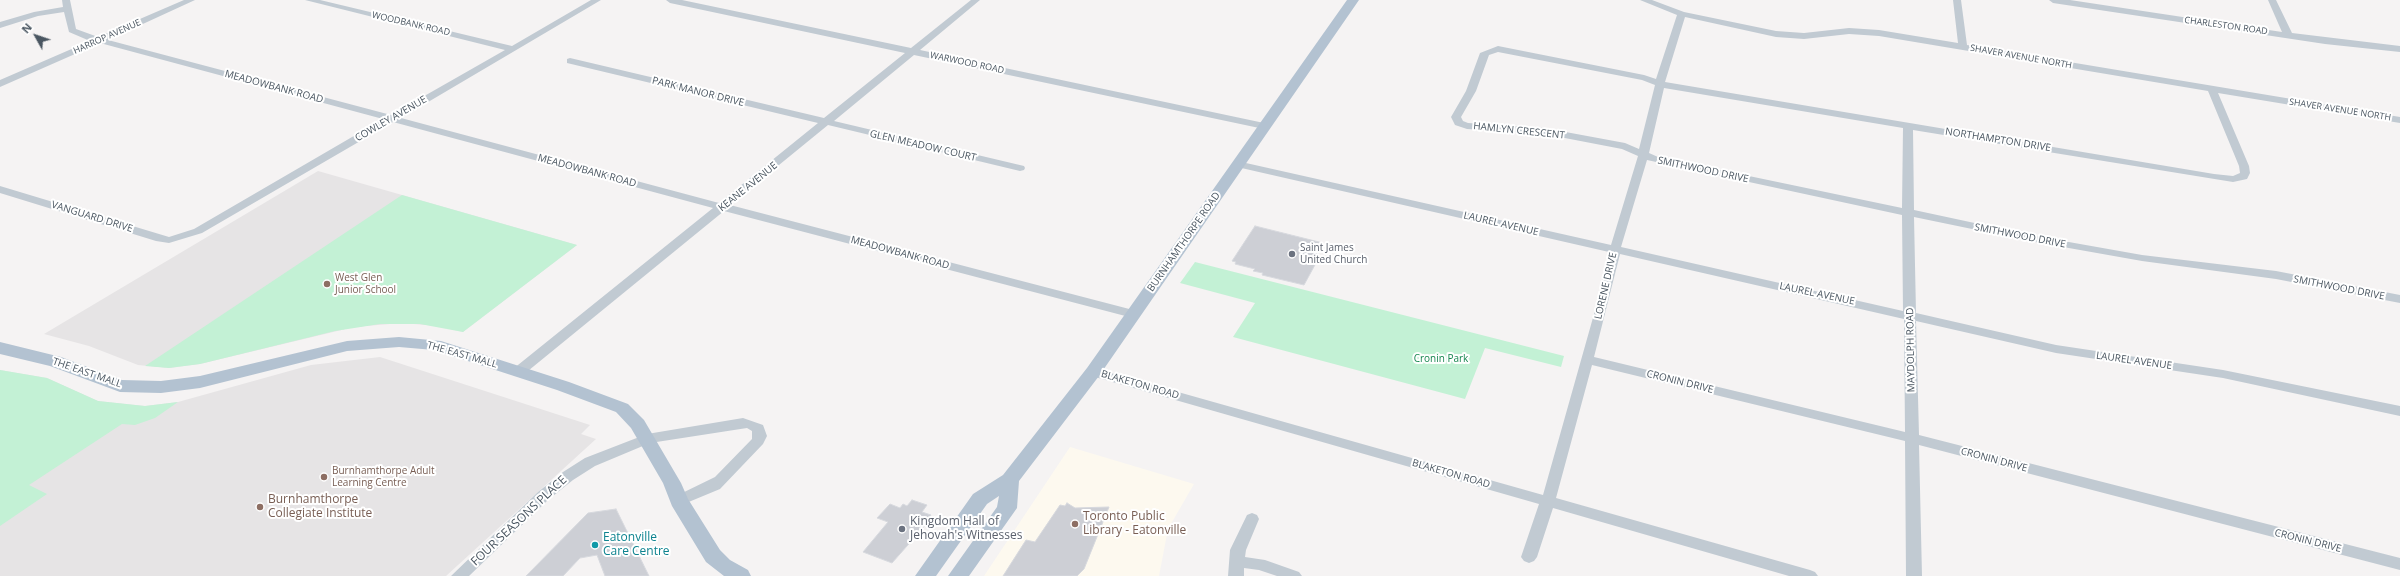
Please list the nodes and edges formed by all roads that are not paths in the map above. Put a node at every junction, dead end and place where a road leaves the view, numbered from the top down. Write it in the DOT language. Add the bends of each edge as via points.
graph roads {
  1 [pos="191,0"];
  2 [pos="309,0"];
  3 [pos="597,0"];
  4 [pos="670,0"];
  5 [pos="976,0"];
  6 [pos="1353,0"];
  7 [pos="1644,0"];
  8 [pos="1957,0"];
  9 [pos="2053,0"];
  10 [pos="2272,0"];
  11 [pos="68,4"];
  12 [pos="1682,14"];
  13 [pos="0,25"];
  14 [pos="2288,35"];
  15 [pos="100,40"];
  16 [pos="1963,47"];
  17 [pos="514,49"];
  18 [pos="2400,49"];
  19 [pos="913,51"];
  20 [pos="570,61"];
  21 [pos="0,84"];
  22 [pos="1660,84"];
  23 [pos="2212,89"];
  24 [pos="391,118"];
  25 [pos="2400,120"];
  26 [pos="825,123"];
  27 [pos="1908,125"];
  28 [pos="1264,126"];
  29 [pos="1643,155"];
  30 [pos="1237,164"];
  31 [pos="1020,168"];
  32 [pos="0,189"];
  33 [pos="723,207"];
  34 [pos="1908,214"];
  35 [pos="184,236"];
  36 [pos="1615,249"];
  37 [pos="2400,299"];
  38 [pos="1133,314"];
  39 [pos="1910,314"];
  40 [pos="0,348"];
  41 [pos="1588,360"];
  42 [pos="518,372"];
  43 [pos="1092,372"];
  44 [pos="2400,411"];
  45 [pos="647,439"];
  46 [pos="1913,439"];
  47 [pos="1010,480"];
  48 [pos="679,501"];
  49 [pos="1548,501"];
  50 [pos="1252,519"];
  51 [pos="1528,557"];
  52 [pos="2400,564"];
  53 [pos="1238,569"];
  54 [pos="459,576"];
  55 [pos="741,576"];
  56 [pos="925,576"];
  57 [pos="958,576"];
  58 [pos="1294,576"];
  59 [pos="1810,576"];
  60 [pos="1914,576"];
  1 -- 15 [label="street, HARROP AVENUE"];
  2 -- 17 [label="street, WOODBANK ROAD"];
  3 -- 17 [label="street, COWLEY AVENUE"];
  4 -- 19 [label="street, WARWOOD ROAD"];
  5 -- 19 [label="street, KEANE AVENUE"];
  6 -- 28 [label="main road, BURNHAMTHORPE ROAD"];
  7 -- 12 [label="street, SHAVER AVENUE NORTH"];
  8 -- 16 [label="street"];
  9 -- 14 [label="street, CHARLESTON ROAD"];
  10 -- 14 [label="street"];
  11 -- 13 [label="street"];
  11 -- 15 [label="street, MEADOWBANK ROAD" via="72,30"];
  12 -- 16 [label="street, SHAVER AVENUE NORTH" via="1782,34 1804,36 1866,32"];
  12 -- 22 [label="street, LORENE DRIVE"];
  14 -- 18 [label="street, CHARLESTON ROAD"];
  15 -- 21 [label="street, HARROP AVENUE"];
  15 -- 24 [label="street, MEADOWBANK ROAD"];
  16 -- 23 [label="street, SHAVER AVENUE NORTH"];
  17 -- 24 [label="street, COWLEY AVENUE"];
  19 -- 26 [label="street, KEANE AVENUE"];
  19 -- 28 [label="street, WARWOOD ROAD"];
  20 -- 26 [label="street, PARK MANOR DRIVE"];
  22 -- 27 [label="street, NORTHAMPTON DRIVE"];
  22 -- 29 [label="street, LORENE DRIVE"];
  22 -- 29 [label="street, HAMLYN CRESCENT" via="1644,78 1491,49 1482,58 1471,91 1456,117 1459,123 1464,125 1557,133 1625,146"];
  23 -- 25 [label="street, SHAVER AVENUE NORTH"];
  23 -- 27 [label="street, NORTHAMPTON DRIVE" via="2244,166 2243,177 2214,177"];
  24 -- 33 [label="street, MEADOWBANK ROAD"];
  24 -- 35 [label="street, COWLEY AVENUE" via="218,220"];
  26 -- 31 [label="street, GLEN MEADOW COURT"];
  26 -- 33 [label="street, KEANE AVENUE"];
  27 -- 34 [label="street, MAYDOLPH ROAD"];
  28 -- 30 [label="main road, BURNHAMTHORPE ROAD"];
  29 -- 34 [label="street, SMITHWOOD DRIVE"];
  29 -- 36 [label="street, LORENE DRIVE"];
  30 -- 36 [label="street, LAUREL AVENUE"];
  30 -- 38 [label="main road, BURNHAMTHORPE ROAD"];
  32 -- 35 [label="street, VANGUARD DRIVE" via="160,239 170,240"];
  33 -- 38 [label="street, MEADOWBANK ROAD"];
  33 -- 42 [label="street, KEANE AVENUE"];
  34 -- 37 [label="street, SMITHWOOD DRIVE" via="2116,254 2271,274"];
  34 -- 39 [label="street, MAYDOLPH ROAD"];
  36 -- 39 [label="street, LAUREL AVENUE"];
  36 -- 41 [label="street, LORENE DRIVE"];
  38 -- 43 [label="main road, BURNHAMTHORPE ROAD"];
  39 -- 44 [label="street, LAUREL AVENUE" via="2056,348 2223,374"];
  39 -- 46 [label="street, MAYDOLPH ROAD"];
  40 -- 42 [label="main road, THE EAST MALL" via="55,361 120,386 161,388 200,382 334,348 399,342 435,345"];
  41 -- 46 [label="street, CRONIN DRIVE"];
  41 -- 49 [label="street, LORENE DRIVE"];
  42 -- 45 [label="main road, THE EAST MALL" via="622,408 638,424"];
  43 -- 47 [label="main road, BURNHAMTHORPE ROAD"];
  43 -- 49 [label="street, BLAKETON ROAD"];
  45 -- 48 [label="main road, THE EAST MALL" via="672,483"];
  45 -- 48 [label="street, FOUR SEASONS PLACE" via="736,423 750,424 760,430 754,446 715,486"];
  45 -- 54 [label="street, FOUR SEASONS PLACE" via="590,462 568,476"];
  46 -- 52 [label="street, CRONIN DRIVE"];
  46 -- 60 [label="street, MAYDOLPH ROAD"];
  47 -- 56 [label="main road, BURNHAMTHORPE ROAD" via="980,499"];
  47 -- 57 [label="main road" via="1007,508"];
  48 -- 55 [label="main road, THE EAST MALL" via="714,556 728,570"];
  49 -- 51 [label="street, LORENE DRIVE"];
  49 -- 59 [label="street, BLAKETON ROAD"];
  50 -- 53 [label="street" via="1241,539"];
  53 -- 58 [label="street" via="1260,564"];
}
